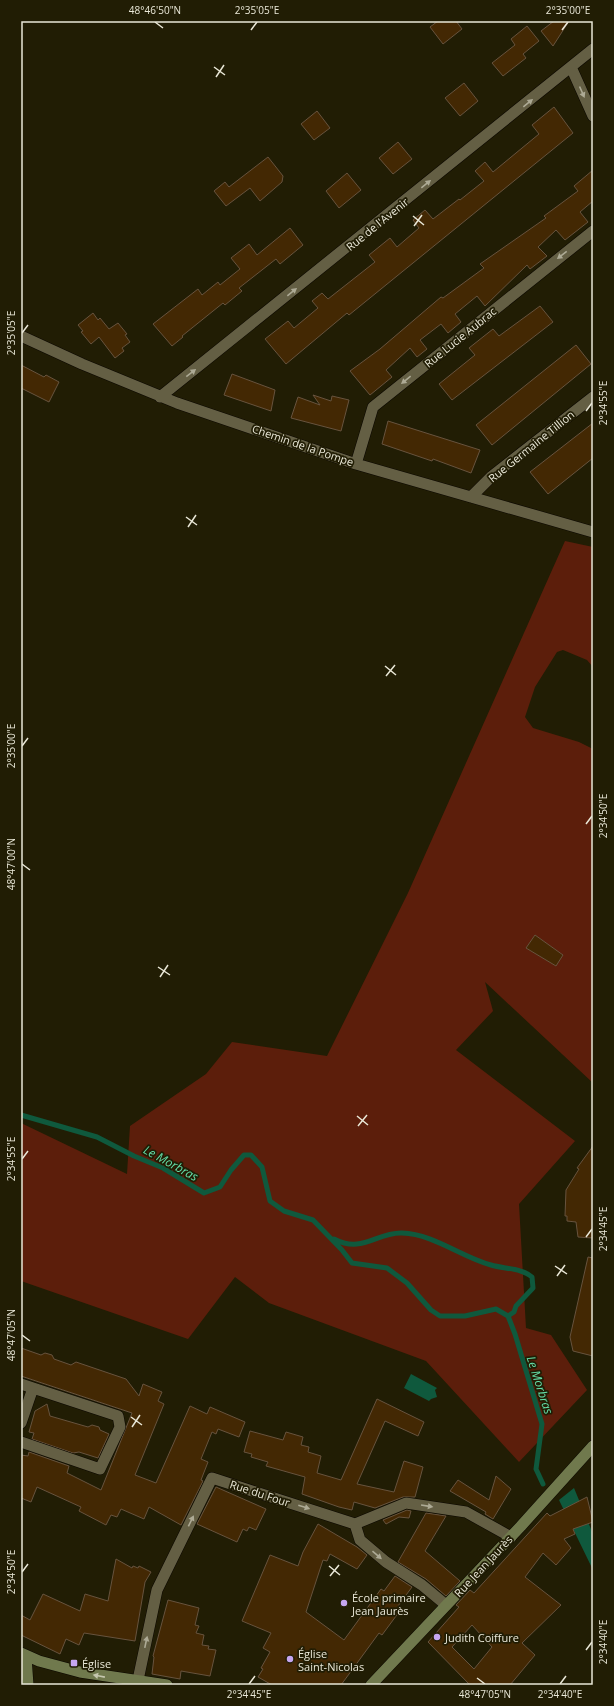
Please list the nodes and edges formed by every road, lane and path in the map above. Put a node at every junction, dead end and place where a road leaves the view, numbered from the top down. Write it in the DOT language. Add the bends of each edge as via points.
graph roads {
  1 [pos="593,49"];
  2 [pos="571,68"];
  3 [pos="593,116"];
  4 [pos="593,231"];
  5 [pos="21,336"];
  6 [pos="160,397"];
  7 [pos="593,397"];
  8 [pos="356,464"];
  9 [pos="471,497"];
  10 [pos="593,532"];
  11 [pos="21,1384"];
  12 [pos="33,1388"];
  13 [pos="21,1423"];
  14 [pos="21,1442"];
  15 [pos="593,1446"];
  16 [pos="355,1524"];
  17 [pos="511,1537"];
  18 [pos="446,1605"];
  19 [pos="24,1655"];
  20 [pos="138,1680"];
  21 [pos="28,1685"];
  22 [pos="167,1685"];
  23 [pos="371,1685"];
  1 -- 2 [label="street, Rue de l'Avenir"];
  2 -- 3 [label="street, one-way"];
  6 -- 2 [label="street, Rue de l'Avenir, one-way"];
  4 -- 8 [label="street, Rue Lucie Aubrac, one-way" via="373,407"];
  5 -- 6 [label="street, Chemin de la Pompe"];
  6 -- 8 [label="street, Chemin de la Pompe"];
  7 -- 9 [label="street, Rue Germaine Tillion" via="492,476"];
  8 -- 9 [label="street, Chemin de la Pompe"];
  9 -- 10 [label="street, Chemin de la Pompe"];
  11 -- 12 [label="street"];
  12 -- 13 [label="street"];
  12 -- 14 [label="street" via="118,1416 120,1427 100,1469"];
  15 -- 17 [label="main road, Rue Jean Jaurès"];
  16 -- 17 [label="street, one-way" via="406,1503 466,1512"];
  16 -- 18 [label="street, one-way" via="360,1540"];
  20 -- 16 [label="street, Rue du Four, one-way" via="157,1590 212,1478"];
  17 -- 18 [label="main road, Rue Jean Jaurès"];
  18 -- 23 [label="main road, Rue Jean Jaurès"];
  20 -- 19 [label="main road, one-way" via="80,1672"];
  19 -- 21 [label="main road"];
  20 -- 22 [label="main road"];
}
